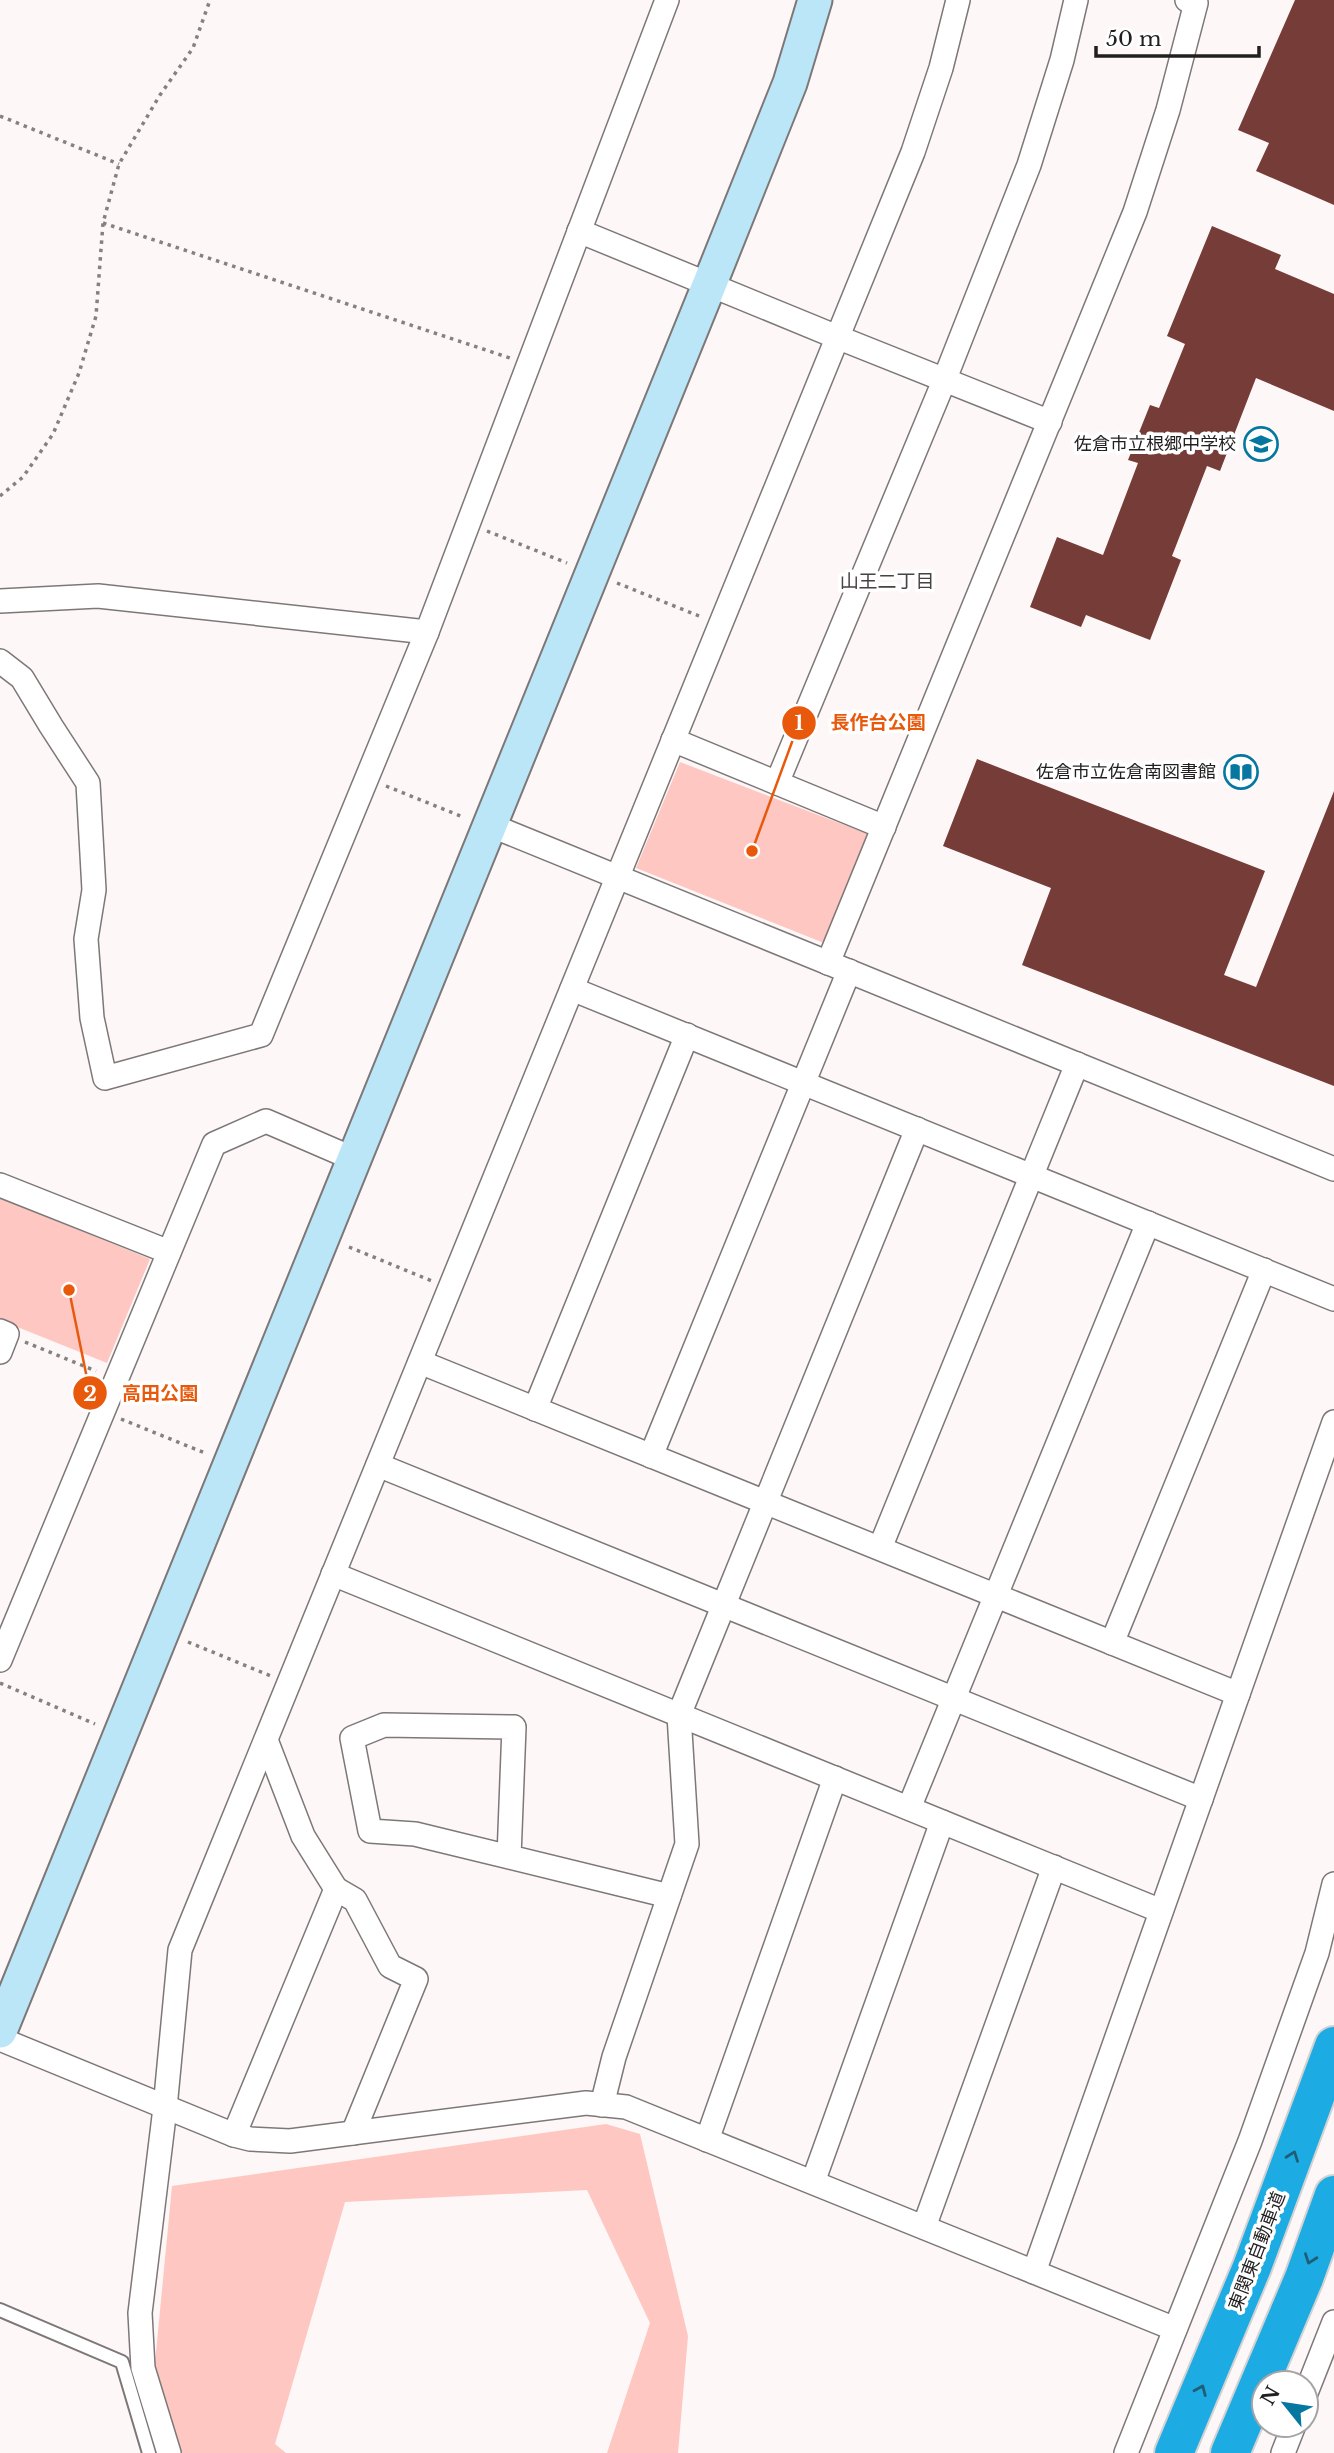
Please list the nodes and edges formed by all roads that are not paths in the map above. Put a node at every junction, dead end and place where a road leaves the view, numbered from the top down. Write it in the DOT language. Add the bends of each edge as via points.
graph roads {
  1 [pos="667,0"];
  2 [pos="815,0"];
  3 [pos="958,0"];
  4 [pos="1076,0"];
  5 [pos="1187,0"];
  6 [pos="579,231"];
  7 [pos="710,284"];
  8 [pos="837,337"];
  9 [pos="944,381"];
  10 [pos="1050,422"];
  11 [pos="0,601"];
  12 [pos="427,632"];
  13 [pos="0,661"];
  14 [pos="673,740"];
  15 [pos="777,783"];
  16 [pos="479,822"];
  17 [pos="884,827"];
  18 [pos="617,877"];
  19 [pos="839,967"];
  20 [pos="572,989"];
  21 [pos="687,1035"];
  22 [pos="1077,1064"];
  23 [pos="803,1083"];
  24 [pos="917,1129"];
  25 [pos="354,1159"];
  26 [pos="1334,1169"];
  27 [pos="1032,1176"];
  28 [pos="0,1185"];
  29 [pos="1148,1223"];
  30 [pos="169,1252"];
  31 [pos="1264,1270"];
  32 [pos="1334,1298"];
  33 [pos="420,1362"];
  34 [pos="535,1409"];
  35 [pos="1334,1422"];
  36 [pos="651,1456"];
  37 [pos="378,1465"];
  38 [pos="765,1502"];
  39 [pos="880,1548"];
  40 [pos="333,1574"];
  41 [pos="996,1596"];
  42 [pos="723,1605"];
  43 [pos="1112,1643"];
  44 [pos="0,1660"];
  45 [pos="1238,1694"];
  46 [pos="954,1699"];
  47 [pos="678,1714"];
  48 [pos="266,1740"];
  49 [pos="835,1778"];
  50 [pos="1200,1799"];
  51 [pos="909,1808"];
  52 [pos="942,1822"];
  53 [pos="509,1857"];
  54 [pos="1054,1867"];
  55 [pos="1334,1884"];
  56 [pos="336,1889"];
  57 [pos="670,1896"];
  58 [pos="1161,1911"];
  59 [pos="0,2031"];
  60 [pos="0,2039"];
  61 [pos="1334,2046"];
  62 [pos="602,2105"];
  63 [pos="165,2108"];
  64 [pos="353,2133"];
  65 [pos="234,2135"];
  66 [pos="707,2140"];
  67 [pos="813,2182"];
  68 [pos="1334,2195"];
  69 [pos="924,2227"];
  70 [pos="1034,2272"];
  71 [pos="0,2310"];
  72 [pos="1334,2322"];
  73 [pos="1175,2329"];
  74 [pos="1315,2369"];
  75 [pos="149,2453"];
  76 [pos="169,2453"];
  77 [pos="1126,2453"];
  78 [pos="1174,2453"];
  79 [pos="1230,2453"];
  1 -- 6 [label="street"];
  2 -- 7 [label="street" via="790,83"];
  3 -- 8 [label="street" via="913,152"];
  4 -- 9 [label="street" via="1029,165"];
  5 -- 10 [label="street" via="1196,3 1168,110 1143,187"];
  6 -- 7 [label="street"];
  6 -- 12 [label="street"];
  7 -- 8 [label="street"];
  7 -- 16 [label="street"];
  8 -- 9 [label="street"];
  8 -- 14 [label="street"];
  9 -- 10 [label="street"];
  9 -- 15 [label="street"];
  10 -- 17 [label="street"];
  11 -- 12 [label="street" via="98,596"];
  12 -- 13 [label="street" via="261,1035 105,1078 92,1018 86,939 94,890 88,783 22,678"];
  14 -- 15 [label="street"];
  14 -- 18 [label="street"];
  15 -- 17 [label="street"];
  16 -- 18 [label="street"];
  16 -- 25 [label="street"];
  17 -- 19 [label="street"];
  18 -- 19 [label="street"];
  18 -- 20 [label="street"];
  19 -- 22 [label="street"];
  19 -- 23 [label="street"];
  20 -- 21 [label="street"];
  20 -- 33 [label="street"];
  21 -- 23 [label="street"];
  21 -- 34 [label="street"];
  22 -- 26 [label="street"];
  22 -- 27 [label="street"];
  23 -- 24 [label="street"];
  23 -- 36 [label="street"];
  24 -- 27 [label="street"];
  24 -- 38 [label="street"];
  25 -- 30 [label="street" via="265,1121 214,1144"];
  25 -- 59 [label="street"];
  27 -- 29 [label="street"];
  27 -- 39 [label="street"];
  28 -- 30 [label="street"];
  29 -- 31 [label="street"];
  29 -- 41 [label="street"];
  30 -- 44 [label="street"];
  31 -- 32 [label="street"];
  31 -- 43 [label="street"];
  33 -- 34 [label="street"];
  33 -- 37 [label="street"];
  34 -- 36 [label="street"];
  35 -- 45 [label="street"];
  36 -- 38 [label="street"];
  37 -- 40 [label="street"];
  37 -- 42 [label="street"];
  38 -- 39 [label="street"];
  38 -- 42 [label="street"];
  39 -- 41 [label="street"];
  40 -- 47 [label="street"];
  40 -- 48 [label="street"];
  41 -- 43 [label="street"];
  41 -- 46 [label="street"];
  42 -- 46 [label="street"];
  42 -- 47 [label="street"];
  43 -- 45 [label="street"];
  45 -- 50 [label="street"];
  46 -- 50 [label="street"];
  46 -- 51 [label="street"];
  47 -- 49 [label="street"];
  47 -- 57 [label="street" via="687,1844"];
  48 -- 56 [label="street" via="303,1836"];
  48 -- 63 [label="street" via="180,1950"];
  49 -- 51 [label="street"];
  49 -- 66 [label="street"];
  50 -- 58 [label="street"];
  51 -- 52 [label="street"];
  52 -- 54 [label="street"];
  52 -- 67 [label="street"];
  53 -- 53 [label="street" via="415,1834 370,1831 352,1738 384,1725 514,1727"];
  53 -- 57 [label="street"];
  54 -- 58 [label="street"];
  54 -- 69 [label="street"];
  55 -- 73 [label="street" via="1317,1953 1250,2141"];
  56 -- 64 [label="street" via="355,1900 390,1966 416,1979"];
  56 -- 65 [label="street"];
  57 -- 62 [label="street"];
  58 -- 70 [label="street"];
  60 -- 63 [label="street"];
  78 -- 61 [label="highway, 東関東自動車道, one-way" via="1252,2267"];
  62 -- 64 [label="street" via="586,2103"];
  62 -- 66 [label="street" via="626,2108"];
  63 -- 65 [label="street"];
  63 -- 76 [label="street" via="139,2313 143,2368"];
  64 -- 65 [label="street" via="290,2141"];
  66 -- 67 [label="street"];
  67 -- 69 [label="street"];
  68 -- 79 [label="highway, one-way"];
  69 -- 70 [label="street"];
  70 -- 73 [label="street"];
  71 -- 75 [label="lane" via="122,2362"];
  72 -- 74 [label="street"];
  73 -- 77 [label="street"];
}
